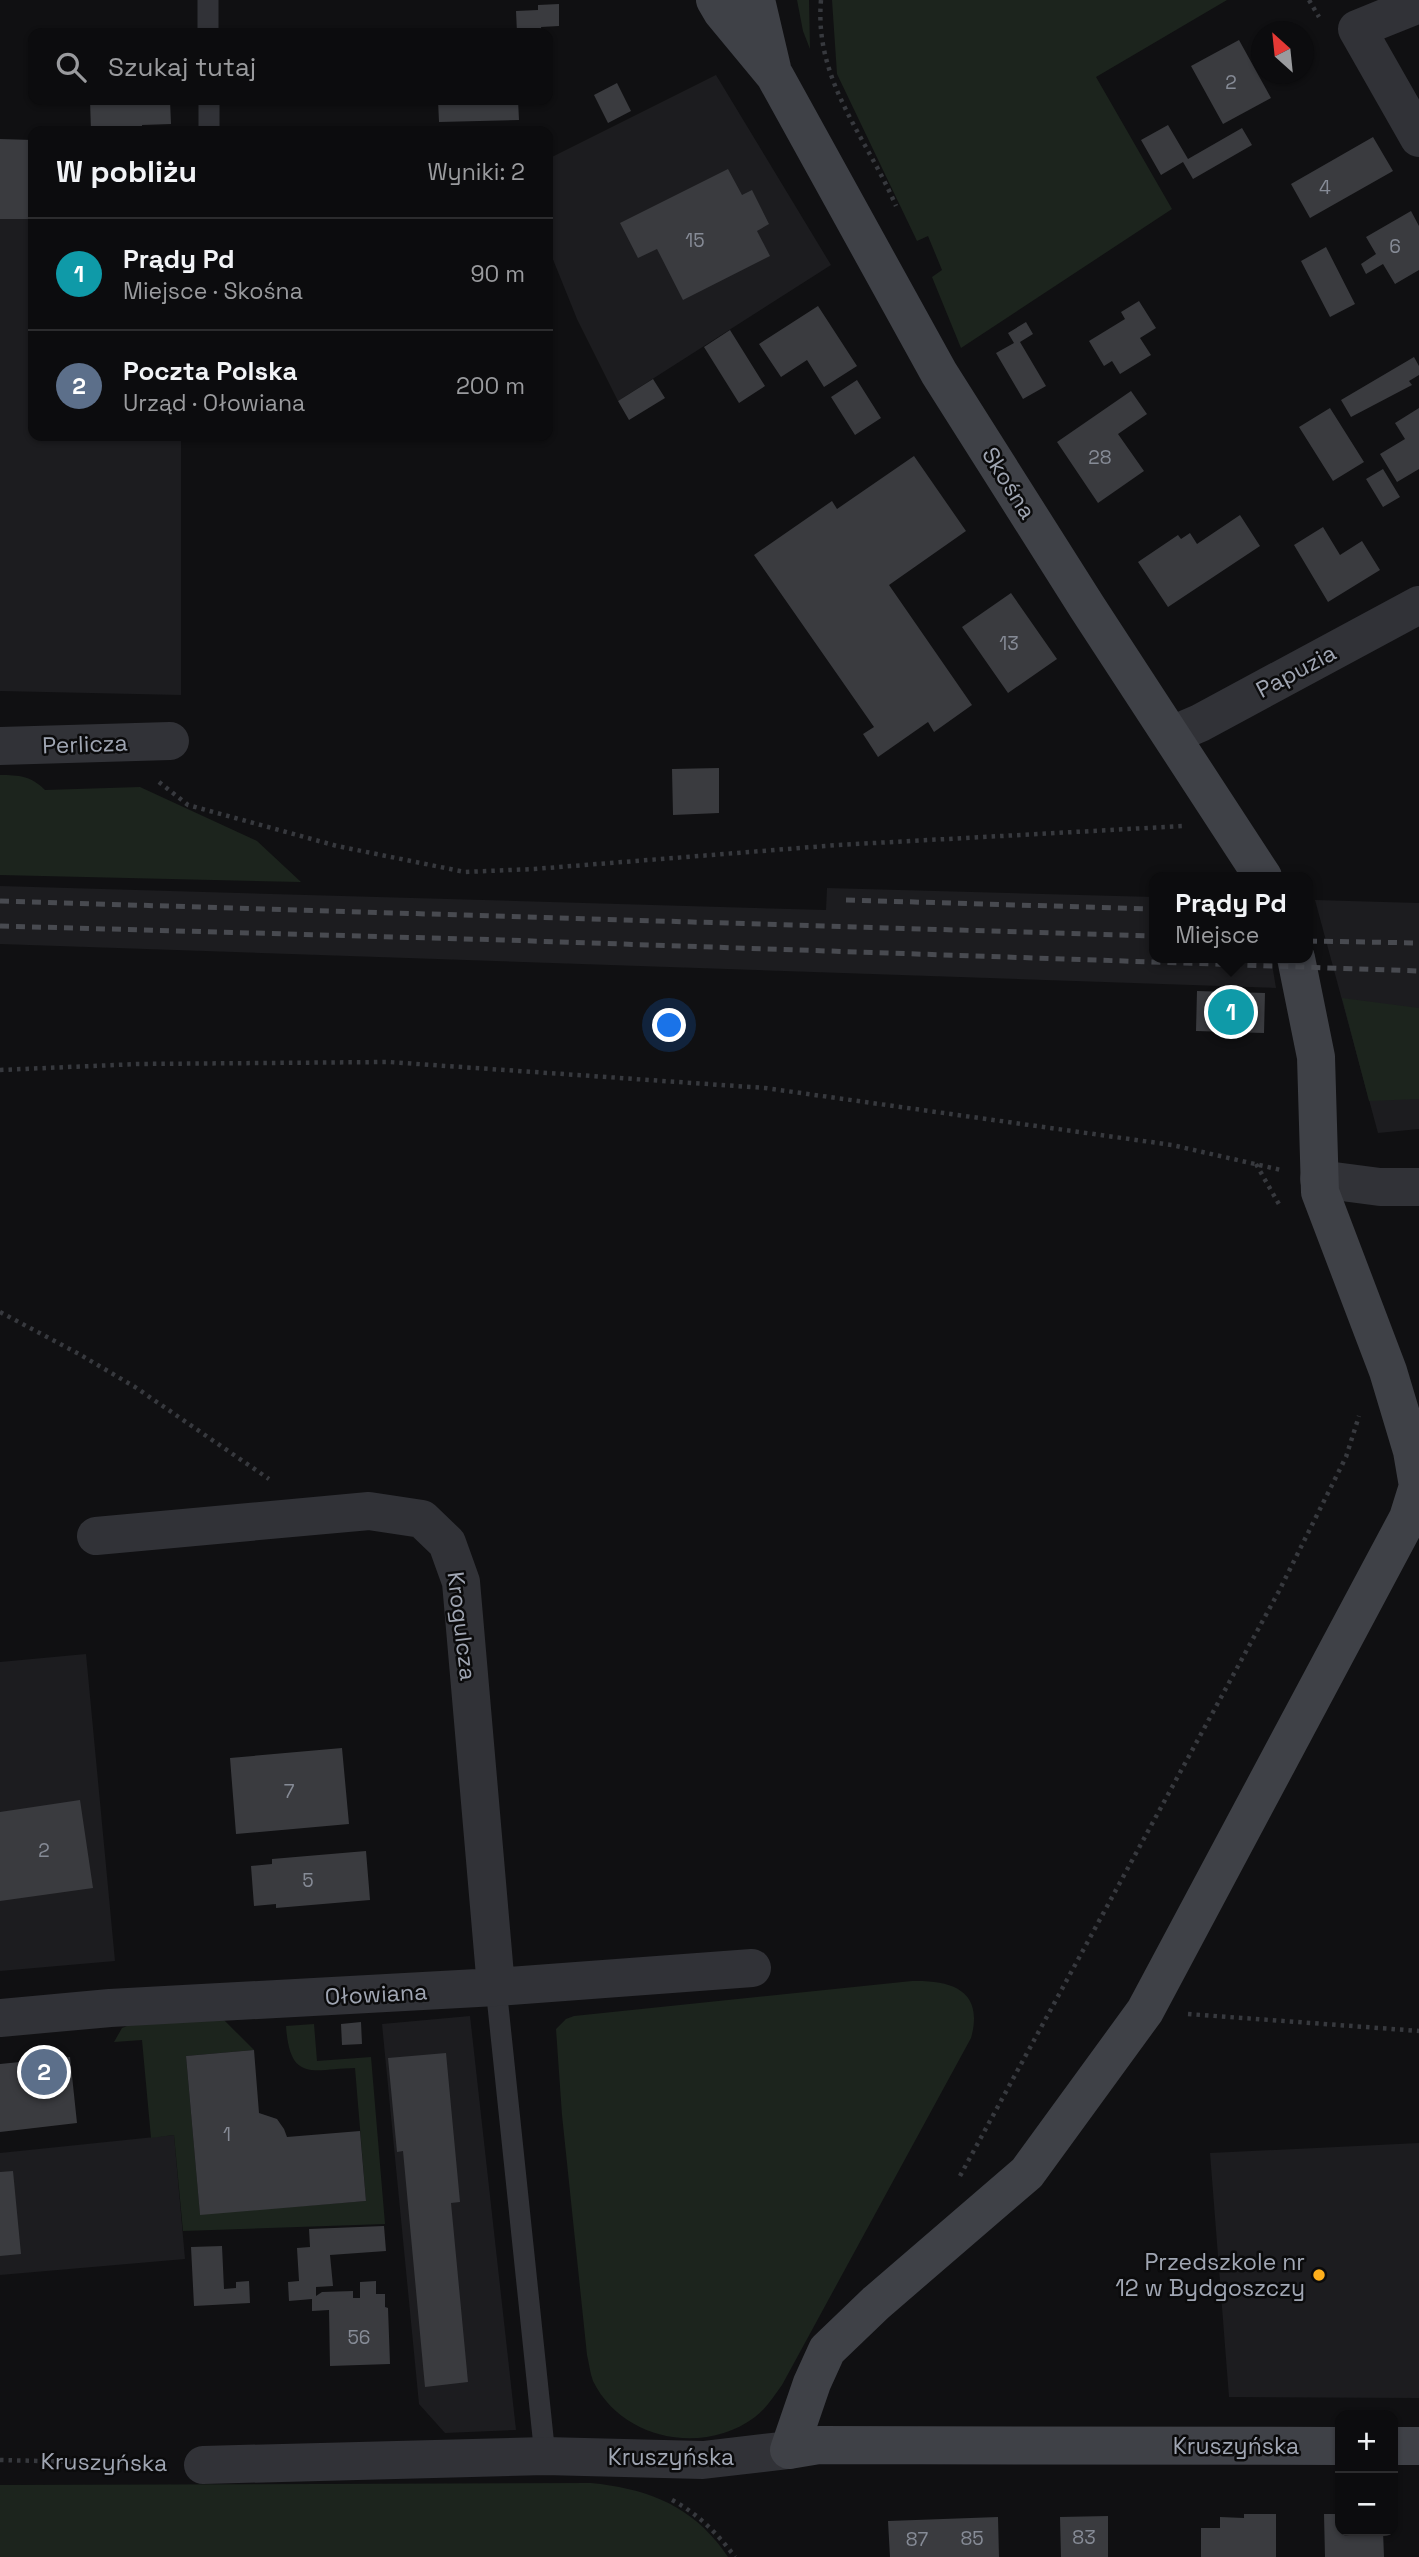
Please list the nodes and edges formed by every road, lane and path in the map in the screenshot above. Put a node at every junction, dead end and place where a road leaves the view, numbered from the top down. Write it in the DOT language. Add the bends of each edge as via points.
graph roads {
  1 [pos="208,0"];
  2 [pos="715,0"];
  3 [pos="756,0"];
  4 [pos="1419,4"];
  5 [pos="208,28"];
  6 [pos="775,76"];
  7 [pos="209,105"];
  8 [pos="209,126"];
  9 [pos="1419,138"];
  10 [pos="1419,605"];
  11 [pos="1172,735"];
  12 [pos="170,741"];
  13 [pos="111,743"];
  14 [pos="0,746"];
  15 [pos="1229,822"];
  16 [pos="1260,872"];
  17 [pos="1297,963"];
  18 [pos="0,1070"];
  19 [pos="1256,1164"];
  20 [pos="1320,1185"];
  21 [pos="1419,1187"];
  22 [pos="1282,1209"];
  23 [pos="0,1312"];
  24 [pos="1361,1411"];
  25 [pos="319,1516"];
  26 [pos="96,1536"];
  27 [pos="752,1968"];
  28 [pos="496,1987"];
  29 [pos="1145,2011"];
  30 [pos="0,2018"];
  31 [pos="1419,2031"];
  32 [pos="954,2186"];
  33 [pos="1335,2446"];
  34 [pos="1398,2446"];
  35 [pos="1419,2446"];
  36 [pos="789,2451"];
  37 [pos="545,2456"];
  38 [pos="0,2460"];
  39 [pos="202,2465"];
  40 [pos="662,2494"];
  41 [pos="735,2557"];
  1 -- 5 [label="lane"];
  2 -- 6 [label="street, Skośna"];
  3 -- 6 [label="street, Skośna"];
  4 -- 9 [label="street" via="1357,29"];
  6 -- 11 [label="street, Skośna" via="939,373"];
  7 -- 8 [label="lane"];
  10 -- 11 [label="street, Papuzia"];
  11 -- 15 [label="street, Skośna"];
  12 -- 13 [label="street, Perlicza"];
  13 -- 14 [label="street, Perlicza"];
  13 -- 15 [label="path" via="188,805 337,846 465,872"];
  15 -- 16 [label="street, Skośna"];
  17 -- 20 [label="street" via="1316,1056"];
  18 -- 19 [label="path" via="389,1062 765,1088 1172,1145"];
  19 -- 20 [label="path"];
  19 -- 22 [label="path"];
  20 -- 21 [label="street"];
  20 -- 29 [label="street" via="1388,1371 1418,1486 1408,1518"];
  23 -- 25 [label="path" via="135,1387"];
  24 -- 32 [label="path" via="1346,1457 1279,1591"];
  25 -- 26 [label="street, Krogulcza"];
  25 -- 28 [label="street, Krogulcza" via="369,1511 422,1520 447,1543 461,1582"];
  27 -- 28 [label="street, Ołowiana"];
  28 -- 30 [label="street, Ołowiana"];
  28 -- 37 [label="lane"];
  29 -- 31 [label="path"];
  29 -- 36 [label="street" via="1027,2173 827,2350"];
  33 -- 36 [label="street, Kruszyńska" via="819,2445"];
  34 -- 35 [label="street"];
  36 -- 37 [label="street, Kruszyńska" via="703,2460"];
  37 -- 39 [label="street, Kruszyńska"];
  38 -- 39 [label="path, Kruszyńska"];
  40 -- 41 [label="path" via="720,2537"];
}
